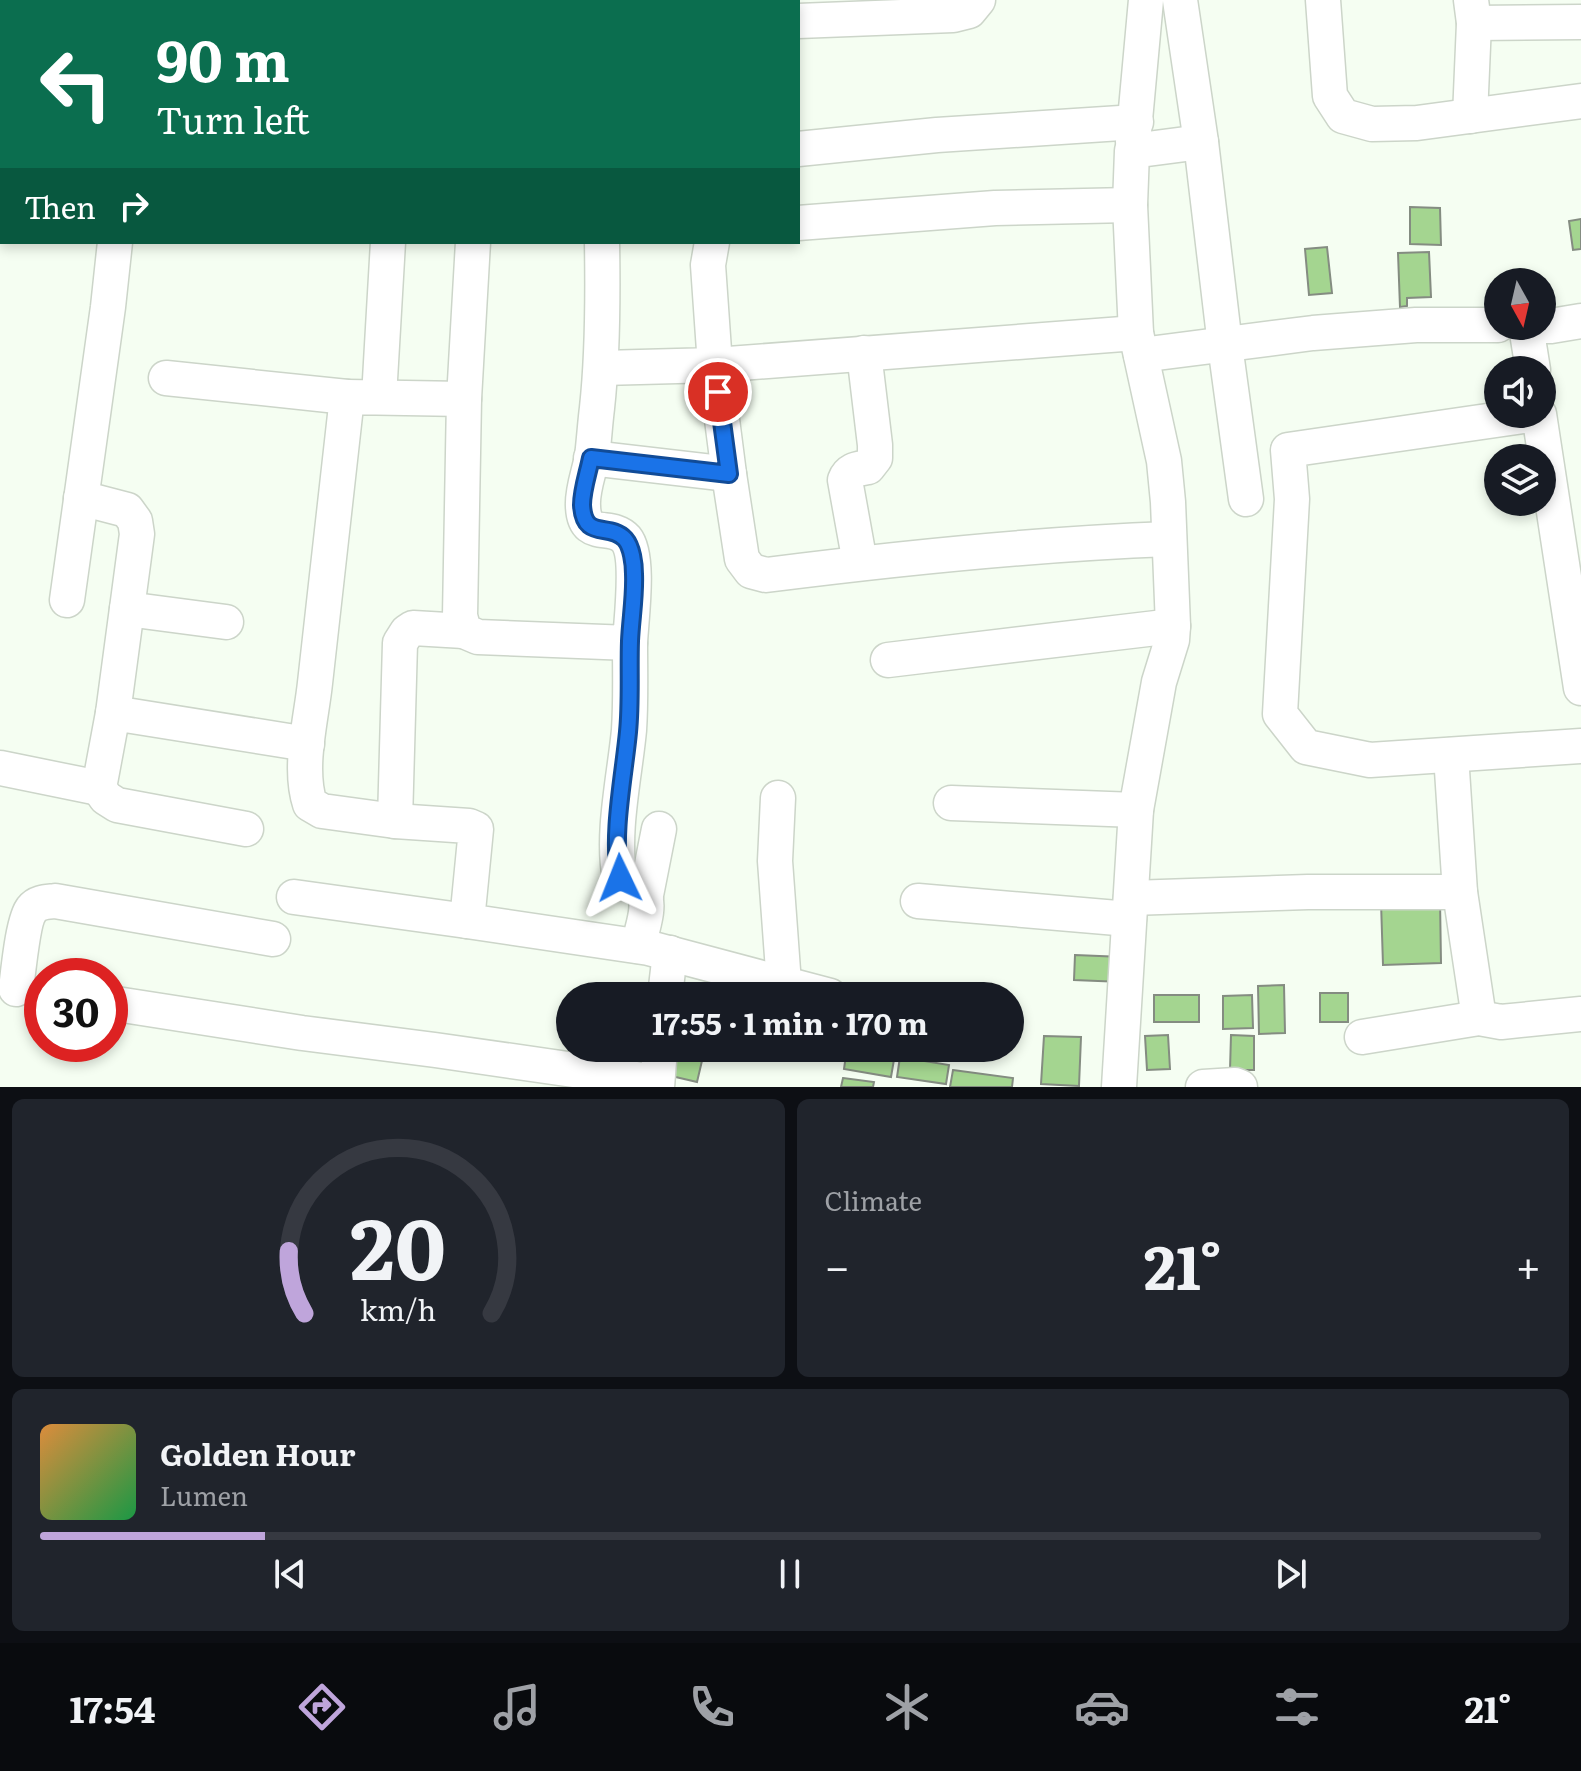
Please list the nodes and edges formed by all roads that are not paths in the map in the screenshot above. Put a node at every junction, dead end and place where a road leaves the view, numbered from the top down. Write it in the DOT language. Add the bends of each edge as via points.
graph roads {
  1 [pos="978,0"];
  2 [pos="1146,0"];
  3 [pos="1180,0"];
  4 [pos="1323,0"];
  5 [pos="1473,12"];
  6 [pos="800,21"];
  7 [pos="1581,22"];
  8 [pos="1581,101"];
  9 [pos="1470,116"];
  10 [pos="1134,136"];
  11 [pos="1201,142"];
  12 [pos="800,149"];
  13 [pos="1130,205"];
  14 [pos="800,223"];
  15 [pos="115,244"];
  16 [pos="388,244"];
  17 [pos="473,244"];
  18 [pos="602,244"];
  19 [pos="711,244"];
  20 [pos="1581,321"];
  21 [pos="1484,325"];
  22 [pos="1556,325"];
  23 [pos="1139,344"];
  24 [pos="1225,345"];
  25 [pos="864,353"];
  26 [pos="715,365"];
  27 [pos="602,368"];
  28 [pos="166,378"];
  29 [pos="363,397"];
  30 [pos="464,399"];
  31 [pos="1484,422"];
  32 [pos="1540,428"];
  33 [pos="591,458"];
  34 [pos="729,474"];
  35 [pos="81,498"];
  36 [pos="1246,499"];
  37 [pos="1169,539"];
  38 [pos="860,563"];
  39 [pos="67,600"];
  40 [pos="127,609"];
  41 [pos="226,622"];
  42 [pos="1173,626"];
  43 [pos="464,631"];
  44 [pos="630,643"];
  45 [pos="888,660"];
  46 [pos="1581,688"];
  47 [pos="113,713"];
  48 [pos="307,744"];
  49 [pos="1581,746"];
  50 [pos="1451,755"];
  51 [pos="0,768"];
  52 [pos="99,788"];
  53 [pos="778,798"];
  54 [pos="951,803"];
  55 [pos="1136,810"];
  56 [pos="395,821"];
  57 [pos="246,829"];
  58 [pos="659,829"];
  59 [pos="1460,892"];
  60 [pos="646,895"];
  61 [pos="294,897"];
  62 [pos="918,901"];
  63 [pos="1130,909"];
  64 [pos="467,921"];
  65 [pos="273,939"];
  66 [pos="654,949"];
  67 [pos="662,982"];
  68 [pos="777,982"];
  69 [pos="784,982"];
  70 [pos="19,990"];
  71 [pos="128,1006"];
  72 [pos="1581,1014"];
  73 [pos="1479,1018"];
  74 [pos="1362,1037"];
  75 [pos="659,1062"];
  76 [pos="657,1085"];
  77 [pos="1119,1087"];
  78 [pos="1203,1087"];
  79 [pos="1240,1087"];
  1 -- 6 [label="street" via="969,11 953,15"];
  2 -- 10 [label="street"];
  3 -- 11 [label="street"];
  4 -- 9 [label="street" via="1330,96 1343,116 1372,124"];
  5 -- 7 [label="street"];
  5 -- 9 [label="street"];
  8 -- 9 [label="street"];
  10 -- 11 [label="street"];
  10 -- 12 [label="street" via="952,134"];
  10 -- 13 [label="street"];
  11 -- 24 [label="street"];
  13 -- 14 [label="street" via="995,208"];
  13 -- 23 [label="street"];
  15 -- 35 [label="street"];
  16 -- 29 [label="street"];
  17 -- 30 [label="street"];
  18 -- 27 [label="street"];
  19 -- 26 [label="street"];
  20 -- 22 [label="street"];
  21 -- 24 [label="street" via="1416,325"];
  23 -- 24 [label="street"];
  23 -- 25 [label="street"];
  23 -- 37 [label="street" via="1164,461"];
  24 -- 36 [label="street"];
  25 -- 26 [label="street"];
  25 -- 38 [label="street" via="875,458 868,467 847,473 845,480"];
  26 -- 27 [label="street"];
  26 -- 34 [label="street"];
  27 -- 33 [label="street"];
  28 -- 29 [label="street"];
  29 -- 30 [label="street"];
  29 -- 48 [label="street" via="327,565"];
  30 -- 43 [label="street"];
  31 -- 50 [label="street" via="1288,450 1292,499 1280,714 1306,747 1370,760"];
  32 -- 46 [label="street"];
  33 -- 34 [label="street"];
  33 -- 44 [label="street" via="582,504 585,521 595,530 626,539 632,554"];
  34 -- 38 [label="street" via="742,559 751,571 766,575"];
  35 -- 39 [label="street"];
  35 -- 40 [label="street" via="127,510 135,521"];
  37 -- 38 [label="street"];
  37 -- 42 [label="street"];
  40 -- 41 [label="street"];
  40 -- 47 [label="street"];
  42 -- 45 [label="street"];
  42 -- 55 [label="street"];
  43 -- 44 [label="street" via="478,637"];
  43 -- 56 [label="street" via="413,628 400,643"];
  44 -- 60 [label="street" via="617,866 620,878"];
  47 -- 48 [label="street"];
  47 -- 52 [label="street"];
  48 -- 56 [label="street" via="305,790 310,804 322,811"];
  49 -- 50 [label="street"];
  50 -- 59 [label="street"];
  51 -- 52 [label="street"];
  52 -- 57 [label="street" via="117,805"];
  53 -- 69 [label="street" via="775,861"];
  54 -- 55 [label="street"];
  55 -- 63 [label="street"];
  56 -- 64 [label="street" via="476,829"];
  58 -- 60 [label="street"];
  59 -- 63 [label="street" via="1308,892"];
  59 -- 73 [label="street"];
  60 -- 66 [label="street"];
  61 -- 64 [label="street"];
  62 -- 63 [label="street"];
  63 -- 77 [label="street"];
  64 -- 66 [label="street"];
  65 -- 70 [label="street" via="55,901 41,903 27,920"];
  66 -- 67 [label="street"];
  66 -- 68 [label="street"];
  71 -- 76 [label="street"];
  72 -- 73 [label="street" via="1501,1022"];
  73 -- 74 [label="street"];
  75 -- 76 [label="street"];
  78 -- 79 [label="street"];
}
